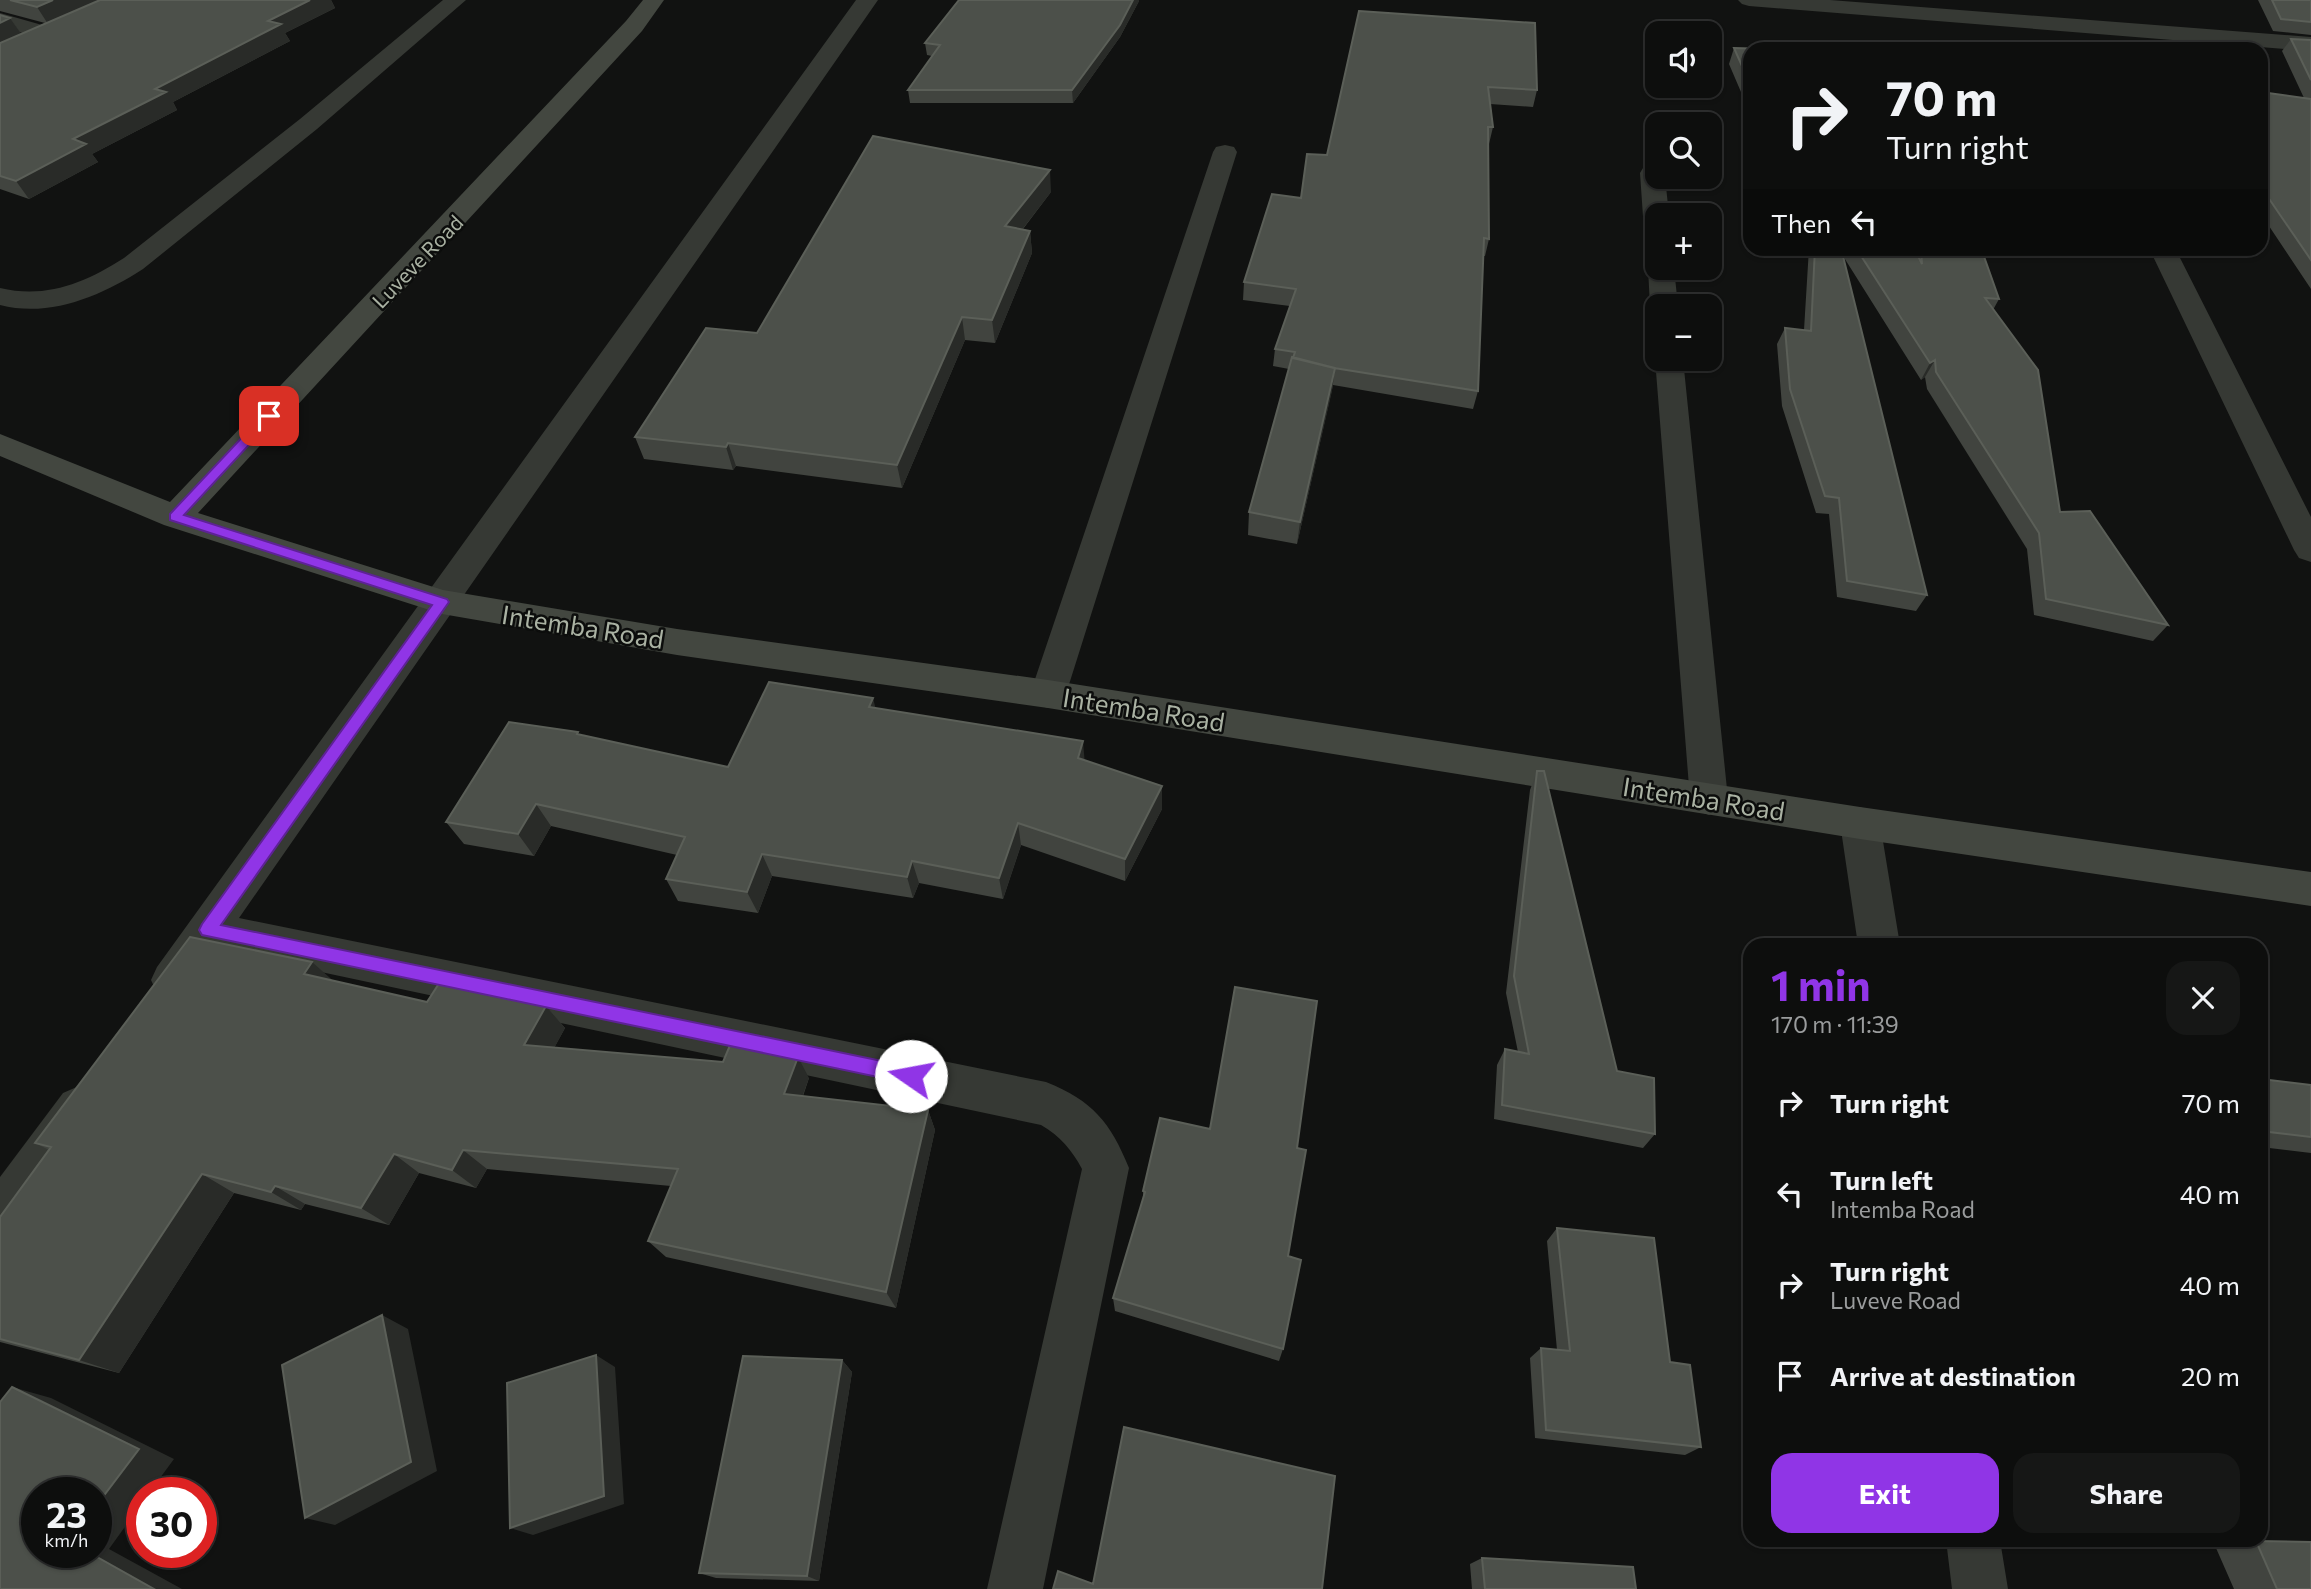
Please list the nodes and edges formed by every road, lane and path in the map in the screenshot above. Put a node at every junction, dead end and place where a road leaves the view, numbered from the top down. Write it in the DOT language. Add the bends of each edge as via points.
graph roads {
  1 [pos="456,0"];
  2 [pos="654,0"];
  3 [pos="867,0"];
  4 [pos="1749,0"];
  5 [pos="0,19"];
  6 [pos="70,24"];
  7 [pos="48,34"];
  8 [pos="2311,44"];
  9 [pos="24,45"];
  10 [pos="1225,152"];
  11 [pos="2166,256"];
  12 [pos="0,296"];
  13 [pos="1670,371"];
  14 [pos="0,444"];
  15 [pos="175,517"];
  16 [pos="2311,550"];
  17 [pos="442,602"];
  18 [pos="1048,694"];
  19 [pos="1709,799"];
  20 [pos="1860,823"];
  21 [pos="2311,889"];
  22 [pos="208,930"];
  23 [pos="1878,938"];
  24 [pos="152,1007"];
  25 [pos="104,1074"];
  26 [pos="0,1217"];
  27 [pos="1974,1547"];
  28 [pos="1015,1589"];
  29 [pos="1980,1589"];
  1 -- 12 [label="street" via="299,134 140,259 101,284 64,295 32,302"];
  2 -- 15 [label="street, Luveve Road" via="490,183"];
  3 -- 17 [label="street"];
  4 -- 8 [label="street"];
  5 -- 7 [label="street"];
  6 -- 7 [label="street"];
  7 -- 9 [label="street"];
  10 -- 18 [label="street"];
  11 -- 16 [label="street"];
  13 -- 19 [label="street"];
  14 -- 15 [label="street, Intemba Road"];
  15 -- 17 [label="street, Intemba Road"];
  17 -- 18 [label="street, Intemba Road" via="677,642"];
  17 -- 22 [label="street"];
  18 -- 19 [label="street, Intemba Road"];
  19 -- 20 [label="street, Intemba Road"];
  20 -- 21 [label="street, Intemba Road"];
  20 -- 23 [label="street"];
  22 -- 24 [label="street"];
  22 -- 28 [label="street" via="1046,1104 1066,1112 1094,1141 1106,1168"];
  25 -- 26 [label="street"];
  27 -- 29 [label="street"];
}
